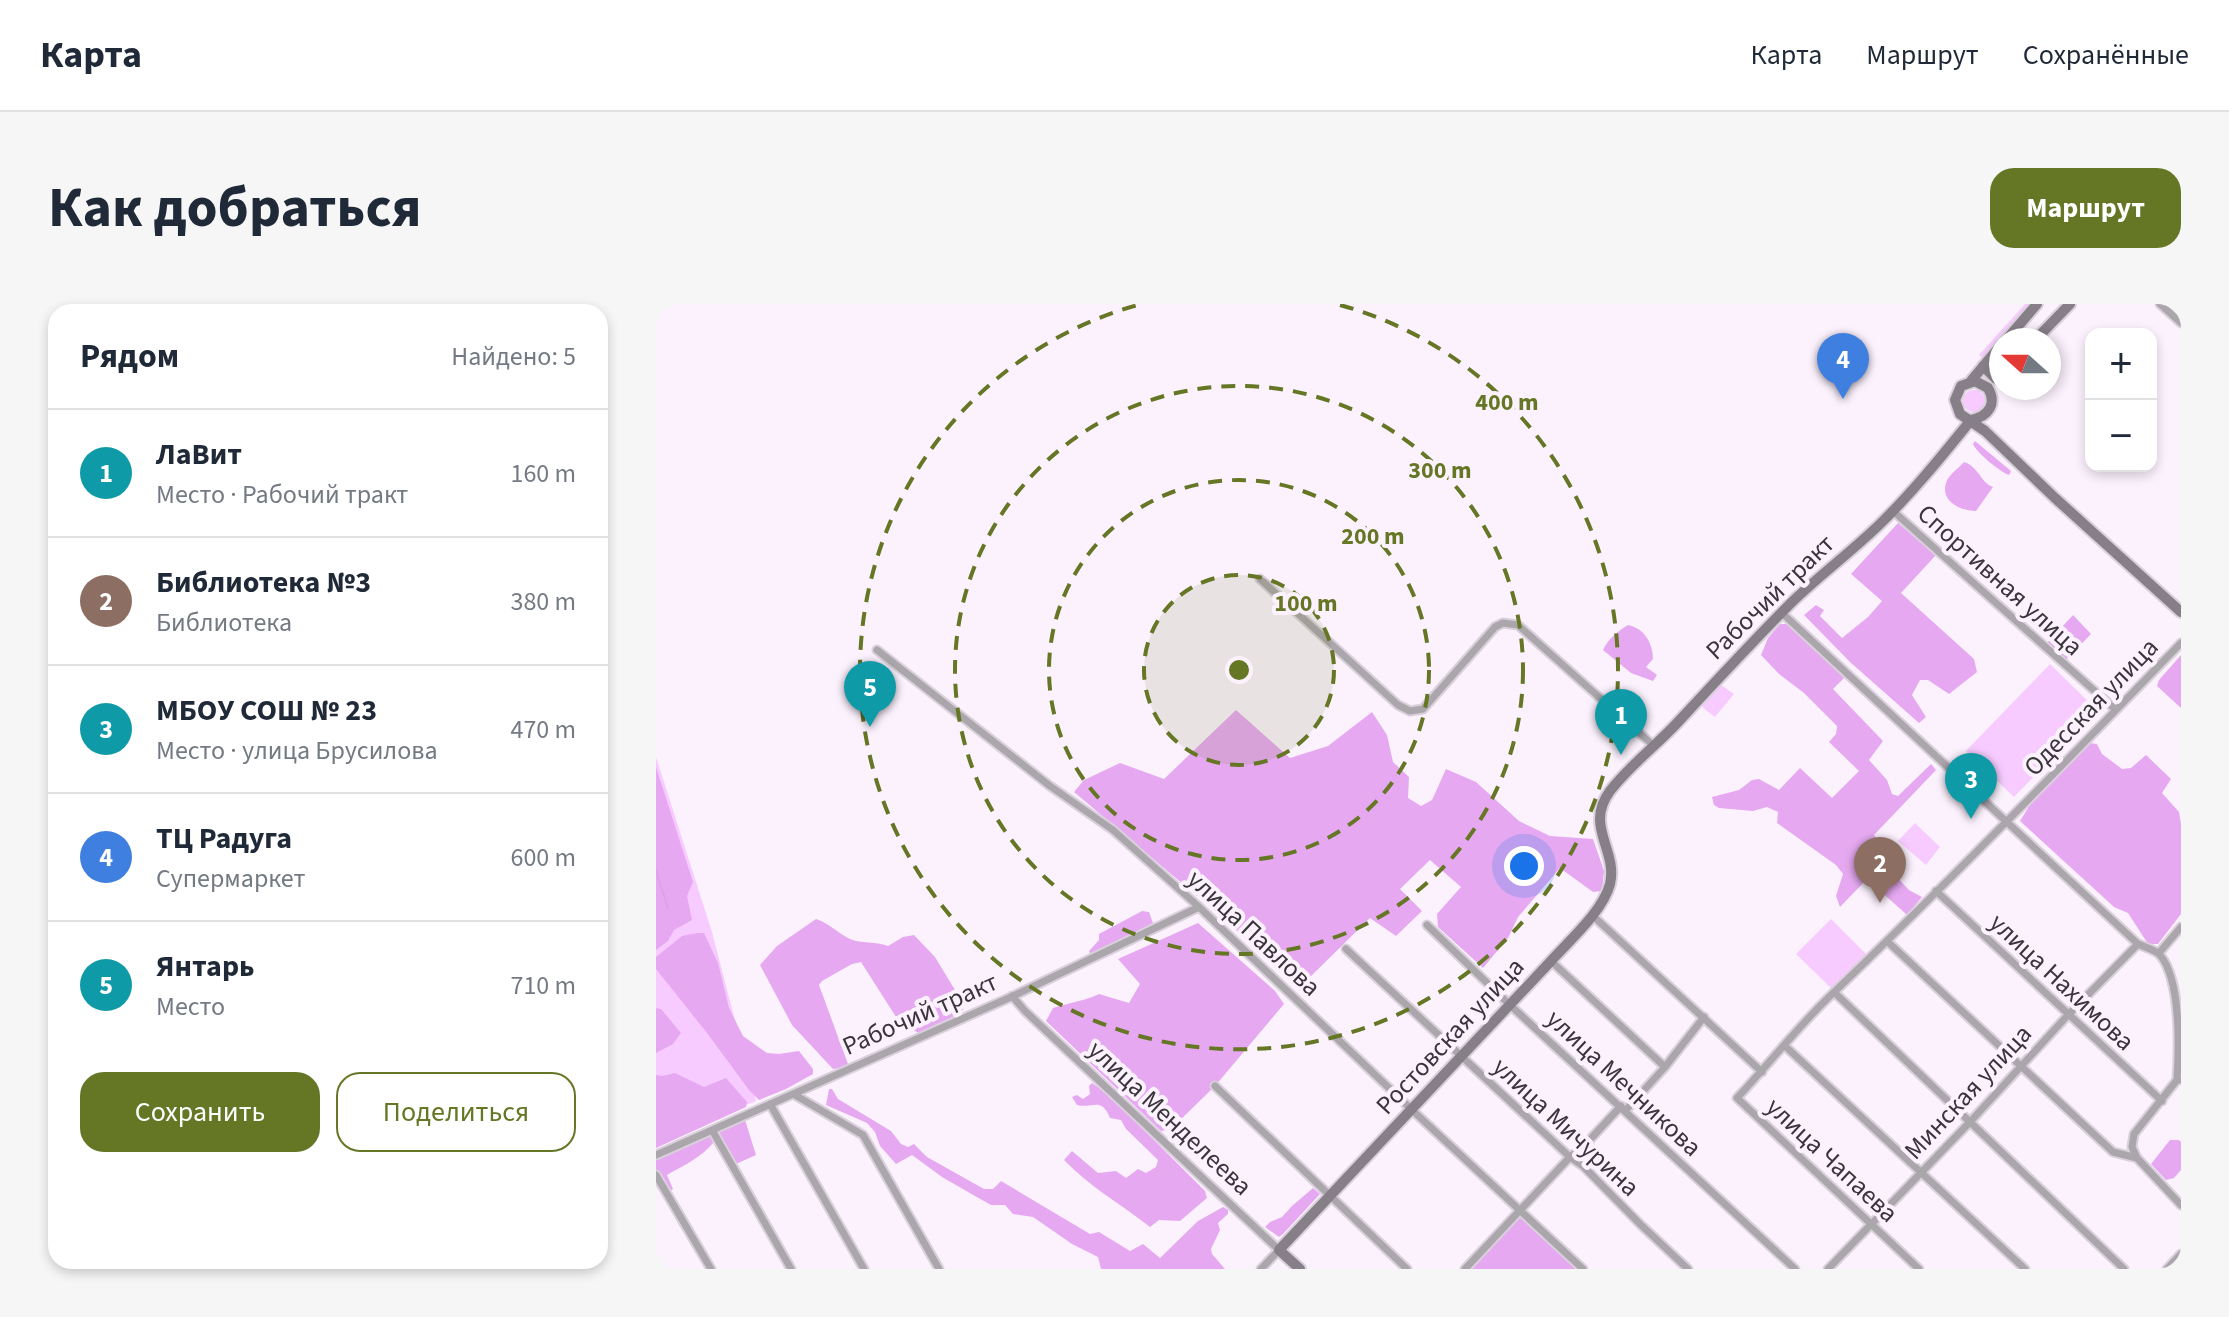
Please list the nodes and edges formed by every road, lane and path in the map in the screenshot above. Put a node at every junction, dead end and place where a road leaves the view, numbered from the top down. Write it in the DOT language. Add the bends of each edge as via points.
graph roads {
  1 [pos="2037,304"];
  2 [pos="2070,304"];
  3 [pos="2160,304"];
  4 [pos="2181,323"];
  5 [pos="2016,328"];
  6 [pos="2047,328"];
  7 [pos="1989,359"];
  8 [pos="1983,366"];
  9 [pos="1989,377"];
  10 [pos="1971,381"];
  11 [pos="1989,382"];
  12 [pos="1992,400"];
  13 [pos="1957,410"];
  14 [pos="1984,416"];
  15 [pos="1971,420"];
  16 [pos="1985,431"];
  17 [pos="1958,435"];
  18 [pos="1893,511"];
  19 [pos="1260,579"];
  20 [pos="2181,612"];
  21 [pos="1782,613"];
  22 [pos="2181,643"];
  23 [pos="877,650"];
  24 [pos="2116,710"];
  25 [pos="1654,746"];
  26 [pos="1601,807"];
  27 [pos="2008,822"];
  28 [pos="1936,891"];
  29 [pos="1199,907"];
  30 [pos="1592,915"];
  31 [pos="1427,925"];
  32 [pos="2181,927"];
  33 [pos="1888,942"];
  34 [pos="2138,944"];
  35 [pos="1346,949"];
  36 [pos="2159,953"];
  37 [pos="1551,961"];
  38 [pos="1835,993"];
  39 [pos="1012,996"];
  40 [pos="1510,1005"];
  41 [pos="2068,1015"];
  42 [pos="1704,1017"];
  43 [pos="1785,1046"];
  44 [pos="1462,1058"];
  45 [pos="1665,1067"];
  46 [pos="2020,1067"];
  47 [pos="1762,1072"];
  48 [pos="2179,1080"];
  49 [pos="1215,1086"];
  50 [pos="795,1095"];
  51 [pos="2162,1101"];
  52 [pos="770,1104"];
  53 [pos="1623,1108"];
  54 [pos="1411,1109"];
  55 [pos="1970,1122"];
  56 [pos="712,1130"];
  57 [pos="656,1155"];
  58 [pos="1570,1157"];
  59 [pos="2137,1158"];
  60 [pos="1921,1172"];
  61 [pos="656,1175"];
  62 [pos="1329,1197"];
  63 [pos="2181,1205"];
  64 [pos="1520,1211"];
  65 [pos="1871,1223"];
  66 [pos="1279,1250"];
  67 [pos="2181,1254"];
  68 [pos="711,1269"];
  69 [pos="791,1269"];
  70 [pos="864,1269"];
  71 [pos="939,1269"];
  72 [pos="1261,1269"];
  73 [pos="1300,1269"];
  74 [pos="1407,1269"];
  75 [pos="1465,1269"];
  76 [pos="1583,1269"];
  77 [pos="1688,1269"];
  78 [pos="1795,1269"];
  79 [pos="1828,1269"];
  80 [pos="1919,1269"];
  81 [pos="2025,1269"];
  82 [pos="2124,1269"];
  83 [pos="2167,1269"];
  1 -- 5 [label="street"];
  2 -- 6 [label="street"];
  3 -- 4 [label="street"];
  7 -- 8 [label="street"];
  8 -- 9 [label="street"];
  8 -- 10 [label="street"];
  10 -- 11 [label="street"];
  10 -- 13 [label="street" via="1958,390"];
  12 -- 14 [label="street"];
  13 -- 15 [label="street"];
  13 -- 17 [label="street"];
  14 -- 15 [label="street"];
  14 -- 16 [label="street"];
  15 -- 16 [label="street"];
  15 -- 17 [label="street, Рабочий тракт"];
  16 -- 20 [label="street"];
  17 -- 18 [label="street, Рабочий тракт"];
  18 -- 21 [label="street, Рабочий тракт"];
  18 -- 24 [label="street, Спортивная улица"];
  19 -- 25 [label="street" via="1410,711 1423,709 1495,627 1518,625"];
  21 -- 25 [label="street, Рабочий тракт"];
  21 -- 27 [label="street"];
  22 -- 24 [label="street, Одесская улица"];
  23 -- 29 [label="street, улица Павлова" via="1113,830"];
  24 -- 27 [label="street, Одесская улица"];
  25 -- 26 [label="street, Рабочий тракт" via="1613,787"];
  26 -- 30 [label="street, Ростовская улица" via="1610,884"];
  27 -- 28 [label="street, Одесская улица"];
  27 -- 34 [label="street"];
  28 -- 33 [label="street, Одесская улица"];
  28 -- 41 [label="street, улица Нахимова"];
  29 -- 39 [label="street, Рабочий тракт"];
  29 -- 54 [label="street, улица Павлова"];
  30 -- 37 [label="street, Ростовская улица"];
  30 -- 42 [label="street, улица Чапаева"];
  31 -- 40 [label="street, улица Мечникова"];
  32 -- 36 [label="street"];
  33 -- 38 [label="street, Одесская улица"];
  33 -- 46 [label="street"];
  34 -- 36 [label="street"];
  34 -- 41 [label="street, Минская улица"];
  35 -- 44 [label="street, улица Мичурина"];
  36 -- 48 [label="street" via="2172,977"];
  37 -- 40 [label="street, Ростовская улица"];
  37 -- 45 [label="street"];
  38 -- 43 [label="street, Одесская улица"];
  38 -- 55 [label="street"];
  39 -- 50 [label="street, Рабочий тракт"];
  39 -- 66 [label="street, улица Менделеева"];
  40 -- 44 [label="street, Ростовская улица"];
  40 -- 53 [label="street, улица Мечникова"];
  41 -- 46 [label="street, Минская улица"];
  41 -- 51 [label="street, улица Нахимова"];
  42 -- 45 [label="street"];
  42 -- 47 [label="street, улица Чапаева"];
  43 -- 47 [label="street, Одесская улица"];
  43 -- 60 [label="street"];
  44 -- 54 [label="street, Ростовская улица"];
  44 -- 58 [label="street, улица Мичурина"];
  45 -- 53 [label="street"];
  46 -- 55 [label="street, Минская улица"];
  46 -- 59 [label="street" via="2113,1152"];
  47 -- 65 [label="street, улица Чапаева" via="1737,1098"];
  48 -- 51 [label="street"];
  49 -- 62 [label="street"];
  50 -- 52 [label="street, Рабочий тракт"];
  50 -- 71 [label="street" via="863,1135"];
  51 -- 59 [label="street" via="2134,1134"];
  52 -- 56 [label="street, Рабочий тракт"];
  52 -- 70 [label="street"];
  53 -- 58 [label="street"];
  53 -- 78 [label="street, улица Мечникова"];
  54 -- 62 [label="street, Ростовская улица"];
  54 -- 64 [label="street, улица Павлова"];
  55 -- 60 [label="street, Минская улица"];
  55 -- 82 [label="street"];
  56 -- 57 [label="street, Рабочий тракт"];
  56 -- 69 [label="street"];
  58 -- 64 [label="street"];
  58 -- 77 [label="street, улица Мичурина"];
  59 -- 63 [label="street"];
  60 -- 65 [label="street, Минская улица"];
  60 -- 81 [label="street"];
  61 -- 68 [label="street"];
  62 -- 66 [label="street, Ростовская улица"];
  62 -- 74 [label="street"];
  64 -- 75 [label="street"];
  64 -- 76 [label="street, улица Павлова"];
  65 -- 79 [label="street, Минская улица"];
  65 -- 80 [label="street, улица Чапаева"];
  66 -- 72 [label="street, Ростовская улица"];
  66 -- 73 [label="street, улица Менделеева"];
  67 -- 83 [label="street"];
}
